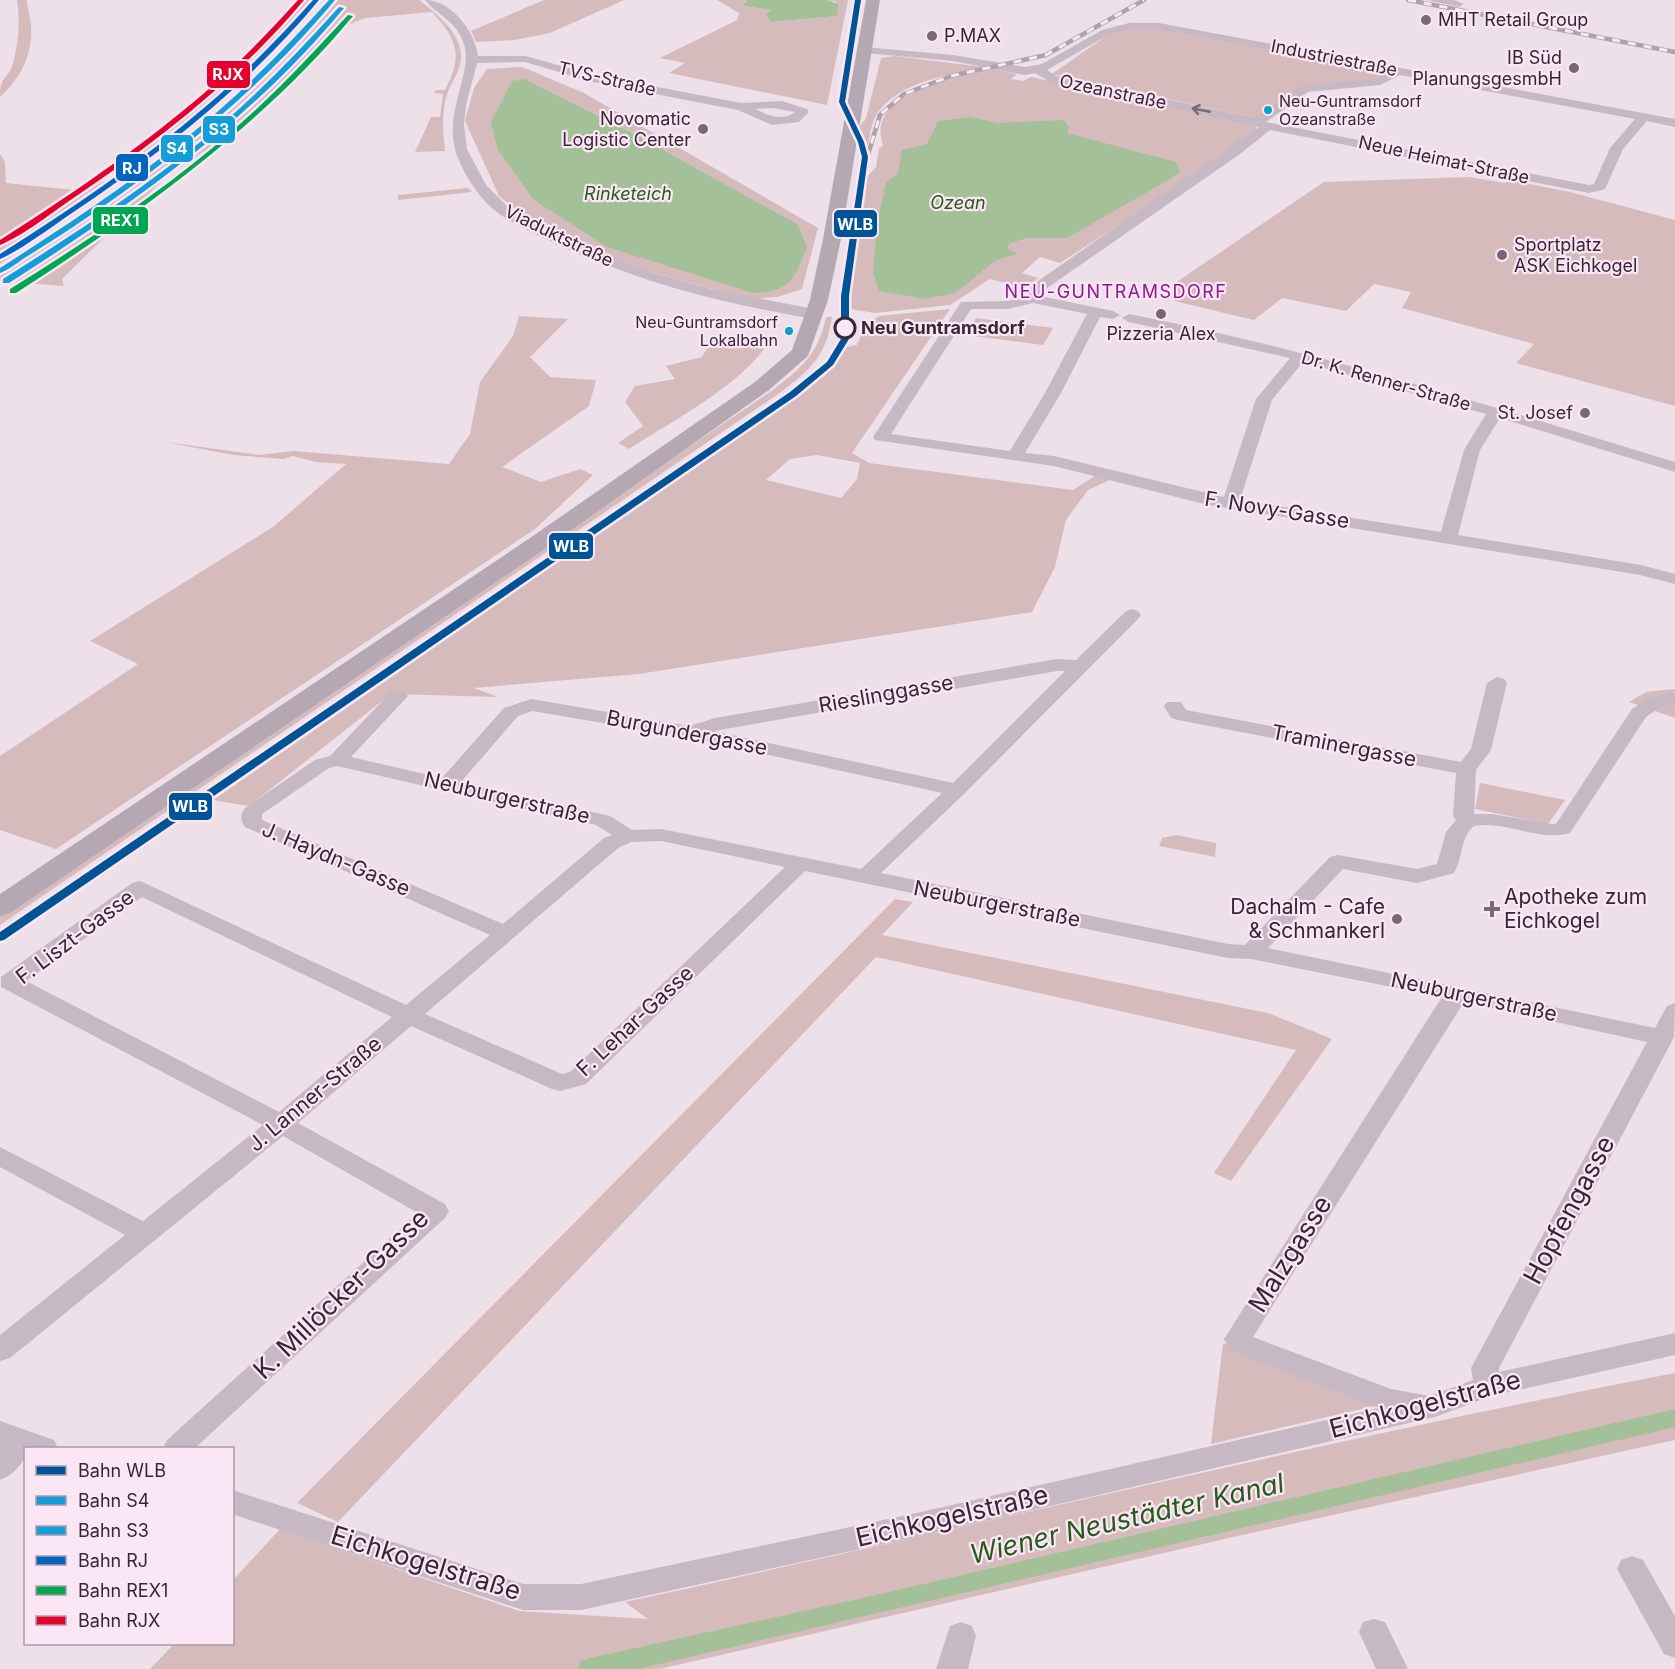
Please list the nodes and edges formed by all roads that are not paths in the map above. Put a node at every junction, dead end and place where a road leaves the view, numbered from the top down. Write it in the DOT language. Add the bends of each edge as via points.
graph roads {
  1 [pos="430,0"];
  2 [pos="873,0"];
  3 [pos="1432,0"];
  4 [pos="1459,4"];
  5 [pos="864,50"];
  6 [pos="474,60"];
  7 [pos="1037,69"];
  8 [pos="1401,70"];
  9 [pos="741,107"];
  10 [pos="1644,117"];
  11 [pos="1675,123"];
  12 [pos="1261,124"];
  13 [pos="1033,299"];
  14 [pos="1008,305"];
  15 [pos="815,313"];
  16 [pos="1095,315"];
  17 [pos="1113,315"];
  18 [pos="1129,318"];
  19 [pos="1300,356"];
  20 [pos="1495,413"];
  21 [pos="1015,456"];
  22 [pos="1675,467"];
  23 [pos="1231,503"];
  24 [pos="1448,540"];
  25 [pos="1675,579"];
  26 [pos="1131,615"];
  27 [pos="1082,666"];
  28 [pos="1497,683"];
  29 [pos="398,696"];
  30 [pos="1675,698"];
  31 [pos="1174,706"];
  32 [pos="691,732"];
  33 [pos="337,760"];
  34 [pos="1466,769"];
  35 [pos="447,785"];
  36 [pos="957,790"];
  37 [pos="1468,821"];
  38 [pos="628,836"];
  39 [pos="799,865"];
  40 [pos="864,878"];
  41 [pos="0,907"];
  42 [pos="505,933"];
  43 [pos="1251,952"];
  44 [pos="1459,993"];
  45 [pos="1675,1011"];
  46 [pos="410,1016"];
  47 [pos="1662,1037"];
  48 [pos="281,1124"];
  49 [pos="0,1156"];
  50 [pos="145,1234"];
  51 [pos="1675,1344"];
  52 [pos="0,1350"];
  53 [pos="1487,1386"];
  54 [pos="1435,1406"];
  55 [pos="22,1441"];
  56 [pos="179,1447"];
  57 [pos="0,1468"];
  58 [pos="234,1503"];
  59 [pos="1632,1569"];
  60 [pos="1374,1632"];
  61 [pos="961,1636"];
  62 [pos="1675,1644"];
  63 [pos="952,1669"];
  64 [pos="1392,1669"];
  1 -- 6 [label="street" via="460,26"];
  2 -- 5 [label="main road"];
  3 -- 4 [label="street"];
  5 -- 7 [label="street, Ozeanstraße" via="953,58 1011,70"];
  5 -- 15 [label="main road" via="832,239"];
  6 -- 9 [label="street, TVS-Straße" via="525,59 593,78"];
  6 -- 15 [label="street, Viaduktstraße" via="458,110 458,129 467,165 497,206 562,242 648,275 754,304"];
  7 -- 8 [label="street, Industriestraße" via="1106,32 1143,25 1175,27"];
  12 -- 7 [label="street, Ozeanstraße, one-way" via="1052,79"];
  8 -- 10 [label="street, Industriestraße"];
  8 -- 12 [label="street" via="1380,81 1305,89"];
  10 -- 11 [label="street, Industriestraße"];
  10 -- 12 [label="street, Neue Heimat-Straße" via="1613,153 1600,186 1589,189"];
  12 -- 13 [label="street" via="1264,131 1094,246 1033,291"];
  13 -- 14 [label="street"];
  13 -- 16 [label="street"];
  14 -- 16 [label="street"];
  14 -- 21 [label="street, F. Novy-Gasse" via="966,305 881,436"];
  15 -- 41 [label="main road" via="801,352 762,386 538,543"];
  16 -- 17 [label="street"];
  16 -- 21 [label="street"];
  18 -- 19 [label="street, Dr. K. Renner-Straße"];
  19 -- 20 [label="street, Dr. K. Renner-Straße"];
  19 -- 23 [label="street" via="1264,399"];
  20 -- 22 [label="street, Dr. K. Renner-Straße"];
  20 -- 24 [label="street" via="1472,450"];
  21 -- 23 [label="street, F. Novy-Gasse" via="1054,461"];
  23 -- 24 [label="street, F. Novy-Gasse"];
  24 -- 25 [label="street, F. Novy-Gasse" via="1630,568"];
  26 -- 27 [label="street"];
  27 -- 32 [label="street, Rieslinggasse" via="1045,667 715,724"];
  27 -- 36 [label="street"];
  28 -- 34 [label="street" via="1481,750"];
  29 -- 33 [label="street, J. Haydn-Gasse"];
  30 -- 37 [label="street" via="1656,701 1639,713 1563,829 1551,832 1486,819"];
  31 -- 34 [label="street, Traminergasse" via="1178,714"];
  32 -- 35 [label="street, Burgundergasse" via="531,705 511,712"];
  32 -- 36 [label="street, Burgundergasse"];
  33 -- 35 [label="street, Neuburgerstraße"];
  33 -- 42 [label="street, J. Haydn-Gasse" via="322,764 252,812 252,823"];
  34 -- 37 [label="street" via="1463,816"];
  35 -- 38 [label="street, Neuburgerstraße" via="603,820"];
  36 -- 40 [label="street"];
  37 -- 43 [label="street" via="1460,826 1446,868 1434,873 1417,876 1338,862"];
  38 -- 39 [label="street, Neuburgerstraße" via="661,835"];
  38 -- 42 [label="street, J. Lanner-Straße" via="611,843"];
  39 -- 40 [label="street, Neuburgerstraße"];
  39 -- 46 [label="street, F. Lehar-Gasse" via="578,1078 560,1083"];
  40 -- 43 [label="street, Neuburgerstraße" via="1228,951"];
  42 -- 46 [label="street, J. Lanner-Straße"];
  43 -- 44 [label="street, Neuburgerstraße"];
  44 -- 47 [label="street, Neuburgerstraße"];
  44 -- 54 [label="street, Malzgasse" via="1238,1339 1241,1344 1389,1400"];
  45 -- 47 [label="street, Hopfengasse"];
  46 -- 48 [label="street, J. Lanner-Straße"];
  46 -- 48 [label="street, F. Liszt-Gasse" via="140,888 9,982"];
  47 -- 53 [label="street, Hopfengasse" via="1485,1368"];
  48 -- 50 [label="street, J. Lanner-Straße"];
  48 -- 56 [label="street, K. Millöcker-Gasse" via="436,1210"];
  49 -- 50 [label="street"];
  50 -- 52 [label="street, J. Lanner-Straße"];
  51 -- 53 [label="street, Eichkogelstraße"];
  53 -- 54 [label="street, Eichkogelstraße"];
  54 -- 58 [label="street, Eichkogelstraße" via="581,1597 523,1597"];
  55 -- 57 [label="street"];
  59 -- 62 [label="street"];
  60 -- 64 [label="street"];
  61 -- 63 [label="street"];
}
